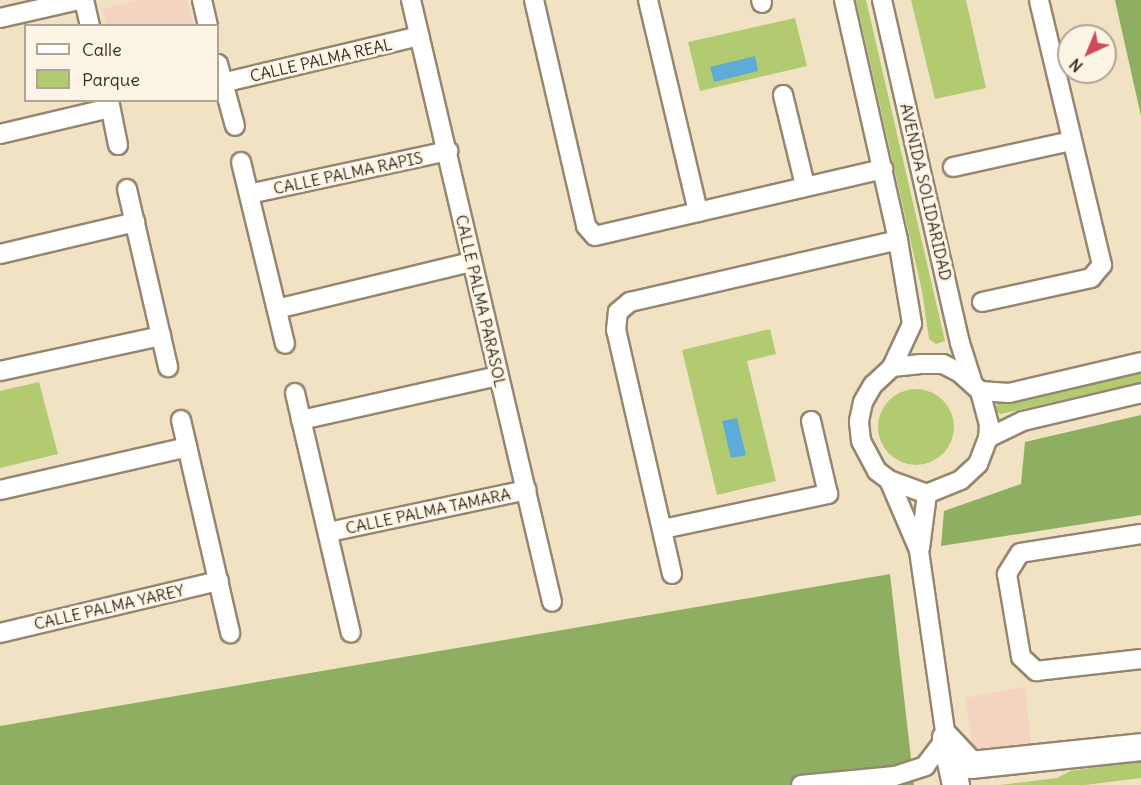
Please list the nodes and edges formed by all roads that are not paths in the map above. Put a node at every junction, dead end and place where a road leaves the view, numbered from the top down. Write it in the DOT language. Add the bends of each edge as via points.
graph roads {
  1 [pos="81,0"];
  2 [pos="202,0"];
  3 [pos="411,0"];
  4 [pos="534,0"];
  5 [pos="648,0"];
  6 [pos="844,0"];
  7 [pos="882,0"];
  8 [pos="1039,0"];
  9 [pos="0,18"];
  10 [pos="89,24"];
  11 [pos="208,24"];
  12 [pos="419,36"];
  13 [pos="219,69"];
  14 [pos="222,83"];
  15 [pos="783,95"];
  16 [pos="109,104"];
  17 [pos="234,126"];
  18 [pos="0,134"];
  19 [pos="1071,141"];
  20 [pos="117,145"];
  21 [pos="447,151"];
  22 [pos="241,162"];
  23 [pos="953,167"];
  24 [pos="883,169"];
  25 [pos="805,185"];
  26 [pos="127,189"];
  27 [pos="249,194"];
  28 [pos="698,212"];
  29 [pos="135,222"];
  30 [pos="898,240"];
  31 [pos="0,254"];
  32 [pos="471,262"];
  33 [pos="982,302"];
  34 [pos="277,309"];
  35 [pos="161,336"];
  36 [pos="285,344"];
  37 [pos="1141,362"];
  38 [pos="168,367"];
  39 [pos="892,367"];
  40 [pos="0,371"];
  41 [pos="498,376"];
  42 [pos="977,387"];
  43 [pos="295,393"];
  44 [pos="1141,393"];
  45 [pos="181,420"];
  46 [pos="301,420"];
  47 [pos="811,421"];
  48 [pos="988,438"];
  49 [pos="187,447"];
  50 [pos="889,480"];
  51 [pos="0,490"];
  52 [pos="527,490"];
  53 [pos="927,494"];
  54 [pos="663,529"];
  55 [pos="329,532"];
  56 [pos="1141,534"];
  57 [pos="919,550"];
  58 [pos="672,574"];
  59 [pos="219,581"];
  60 [pos="552,602"];
  61 [pos="0,633"];
  62 [pos="230,633"];
  63 [pos="351,633"];
  64 [pos="1141,659"];
  65 [pos="946,738"];
  66 [pos="1141,747"];
  67 [pos="801,785"];
  68 [pos="956,785"];
  1 -- 9 [label="street"];
  1 -- 10 [label="street"];
  2 -- 11 [label="street"];
  3 -- 12 [label="street, CALLE PALMA PARASOL"];
  4 -- 28 [label="street" via="586,226 596,236"];
  5 -- 28 [label="street"];
  6 -- 24 [label="street"];
  7 -- 42 [label="street, AVENIDA SOLIDARIDAD" via="960,343"];
  8 -- 19 [label="street"];
  12 -- 14 [label="street, CALLE PALMA REAL"];
  12 -- 21 [label="street, CALLE PALMA PARASOL"];
  13 -- 14 [label="street"];
  14 -- 17 [label="street"];
  15 -- 25 [label="street"];
  16 -- 18 [label="street"];
  16 -- 20 [label="street"];
  19 -- 23 [label="street"];
  19 -- 33 [label="street" via="1102,265 1091,278"];
  21 -- 27 [label="street, CALLE PALMA RAPIS"];
  21 -- 32 [label="street, CALLE PALMA PARASOL"];
  22 -- 27 [label="street"];
  24 -- 25 [label="street"];
  24 -- 30 [label="street"];
  25 -- 28 [label="street"];
  26 -- 29 [label="street"];
  27 -- 34 [label="street"];
  29 -- 31 [label="street"];
  29 -- 35 [label="street"];
  30 -- 39 [label="street" via="912,324"];
  30 -- 54 [label="street" via="630,302 618,312 616,330"];
  32 -- 34 [label="street"];
  32 -- 41 [label="street, CALLE PALMA PARASOL"];
  34 -- 36 [label="street"];
  35 -- 38 [label="street"];
  35 -- 40 [label="street"];
  37 -- 42 [label="street" via="1009,393"];
  39 -- 42 [label="street" via="943,364"];
  39 -- 50 [label="street" via="873,385 863,402 859,421 868,460"];
  41 -- 46 [label="street"];
  41 -- 52 [label="street, CALLE PALMA PARASOL"];
  42 -- 48 [label="street" via="989,425"];
  43 -- 46 [label="street, CALLE PALMA TAMARA"];
  44 -- 48 [label="street" via="1023,421"];
  45 -- 49 [label="street"];
  46 -- 55 [label="street, CALLE PALMA TAMARA"];
  47 -- 54 [label="street" via="828,494"];
  48 -- 53 [label="street" via="978,464 962,480"];
  49 -- 51 [label="street"];
  49 -- 59 [label="street"];
  50 -- 53 [label="street"];
  50 -- 57 [label="street"];
  52 -- 55 [label="street, CALLE PALMA TAMARA"];
  52 -- 60 [label="street, CALLE PALMA PARASOL"];
  53 -- 57 [label="street"];
  54 -- 58 [label="street"];
  55 -- 63 [label="street, CALLE PALMA TAMARA"];
  56 -- 64 [label="street" via="1020,554 1008,574 1021,657 1036,671"];
  57 -- 65 [label="street"];
  59 -- 61 [label="street, CALLE PALMA YAREY"];
  59 -- 62 [label="street"];
  65 -- 66 [label="main road" via="971,765"];
  65 -- 67 [label="street" via="925,766 895,776"];
  65 -- 68 [label="main road"];
}
